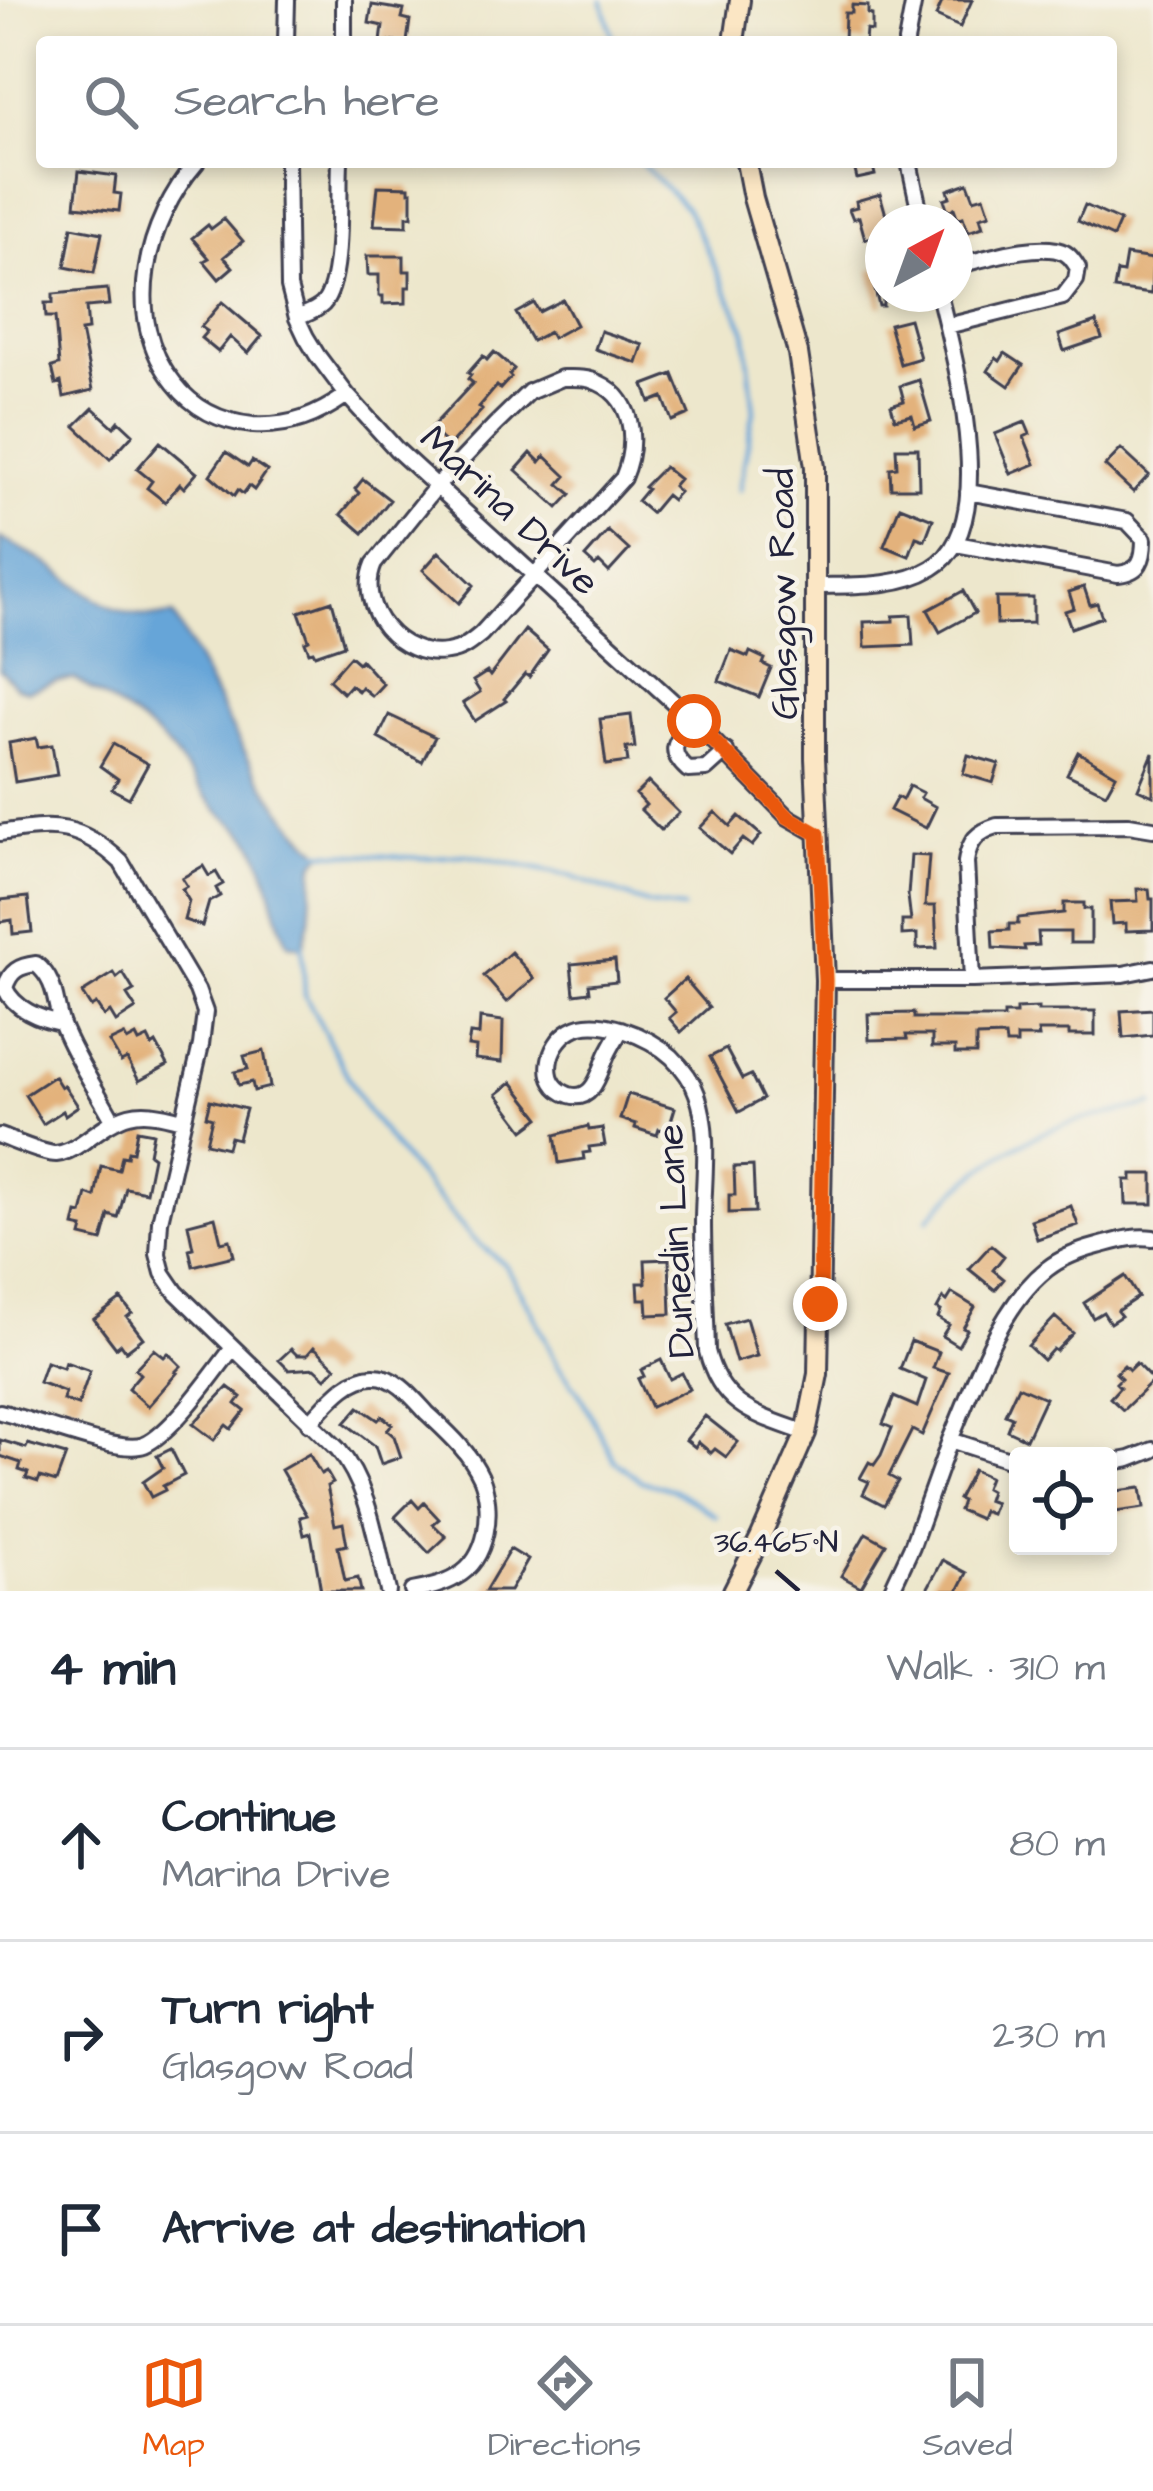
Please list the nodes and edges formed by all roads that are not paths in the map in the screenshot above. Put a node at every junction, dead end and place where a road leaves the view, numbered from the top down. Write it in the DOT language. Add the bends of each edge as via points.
graph roads {
  1 [pos="287,0"];
  2 [pos="344,0"];
  3 [pos="740,0"];
  4 [pos="914,0"];
  5 [pos="286,36"];
  6 [pos="344,36"];
  7 [pos="735,36"];
  8 [pos="906,36"];
  9 [pos="192,168"];
  10 [pos="287,168"];
  11 [pos="340,168"];
  12 [pos="747,168"];
  13 [pos="910,168"];
  14 [pos="918,204"];
  15 [pos="973,262"];
  16 [pos="943,312"];
  17 [pos="297,317"];
  18 [pos="946,326"];
  19 [pos="347,394"];
  20 [pos="436,487"];
  21 [pos="968,492"];
  22 [pos="956,544"];
  23 [pos="532,575"];
  24 [pos="814,586"];
  25 [pos="694,721"];
  26 [pos="726,751"];
  27 [pos="1153,829"];
  28 [pos="0,832"];
  29 [pos="818,834"];
  30 [pos="1153,968"];
  31 [pos="825,980"];
  32 [pos="972,980"];
  33 [pos="62,1023"];
  34 [pos="621,1029"];
  35 [pos="113,1120"];
  36 [pos="182,1120"];
  37 [pos="0,1136"];
  38 [pos="1153,1238"];
  39 [pos="232,1349"];
  40 [pos="0,1412"];
  41 [pos="309,1423"];
  42 [pos="806,1433"];
  43 [pos="950,1440"];
  44 [pos="1153,1450"];
  45 [pos="1009,1459"];
  46 [pos="1117,1461"];
  47 [pos="388,1591"];
  48 [pos="412,1591"];
  49 [pos="733,1591"];
  50 [pos="891,1591"];
  1 -- 5 [label="street"];
  2 -- 6 [label="street"];
  3 -- 7 [label="street"];
  4 -- 8 [label="street"];
  9 -- 19 [label="street" via="162,217 145,278 147,326 161,366 194,405 238,424 305,420"];
  10 -- 17 [label="street, Marina Drive"];
  11 -- 17 [label="street" via="333,286 324,303"];
  12 -- 24 [label="street, Glasgow Road" via="798,353 815,467"];
  13 -- 14 [label="street"];
  15 -- 18 [label="street" via="1048,249 1078,268 1063,297"];
  16 -- 18 [label="street"];
  17 -- 19 [label="street, Marina Drive"];
  18 -- 21 [label="street" via="967,422"];
  19 -- 20 [label="street, Marina Drive"];
  20 -- 23 [label="street, Marina Drive"];
  20 -- 23 [label="street" via="369,576 377,614 400,642 444,653 465,647"];
  20 -- 23 [label="street" via="529,392 562,378 592,380 612,393 631,424 623,478"];
  21 -- 22 [label="street"];
  21 -- 22 [label="street" via="1127,520 1144,539 1144,554 1139,567 1118,574"];
  22 -- 24 [label="street" via="922,574"];
  23 -- 25 [label="street, Marina Drive"];
  24 -- 29 [label="street, Glasgow Road"];
  25 -- 26 [label="street, Marina Drive"];
  25 -- 26 [label="street" via="675,748 680,764 706,769"];
  26 -- 29 [label="street, Marina Drive" via="788,817"];
  27 -- 32 [label="street" via="997,826 974,838 966,862"];
  28 -- 36 [label="street" via="83,832 121,862 205,1012"];
  29 -- 31 [label="street, Glasgow Road"];
  30 -- 32 [label="street"];
  31 -- 32 [label="street"];
  31 -- 42 [label="street, Glasgow Road" via="818,1374"];
  33 -- 33 [label="street" via="47,973 36,964 8,977 10,1000"];
  33 -- 35 [label="street"];
  34 -- 34 [label="street" via="573,1028 550,1051 553,1082 566,1094 591,1090"];
  34 -- 42 [label="street, Dunedin Lane" via="668,1053 696,1089 712,1372 749,1412"];
  35 -- 36 [label="street" via="151,1112"];
  35 -- 37 [label="street" via="55,1154"];
  36 -- 39 [label="street" via="158,1254 176,1292"];
  38 -- 43 [label="street" via="1073,1253 1044,1271 999,1331"];
  39 -- 40 [label="street" via="143,1445 120,1448"];
  39 -- 41 [label="street"];
  41 -- 47 [label="street" via="353,1468"];
  41 -- 48 [label="street" via="348,1385 379,1376 413,1398 473,1463 488,1507 476,1558 458,1576"];
  42 -- 49 [label="street, Glasgow Road"];
  43 -- 45 [label="street"];
  43 -- 50 [label="street"];
  44 -- 46 [label="street"];
}
